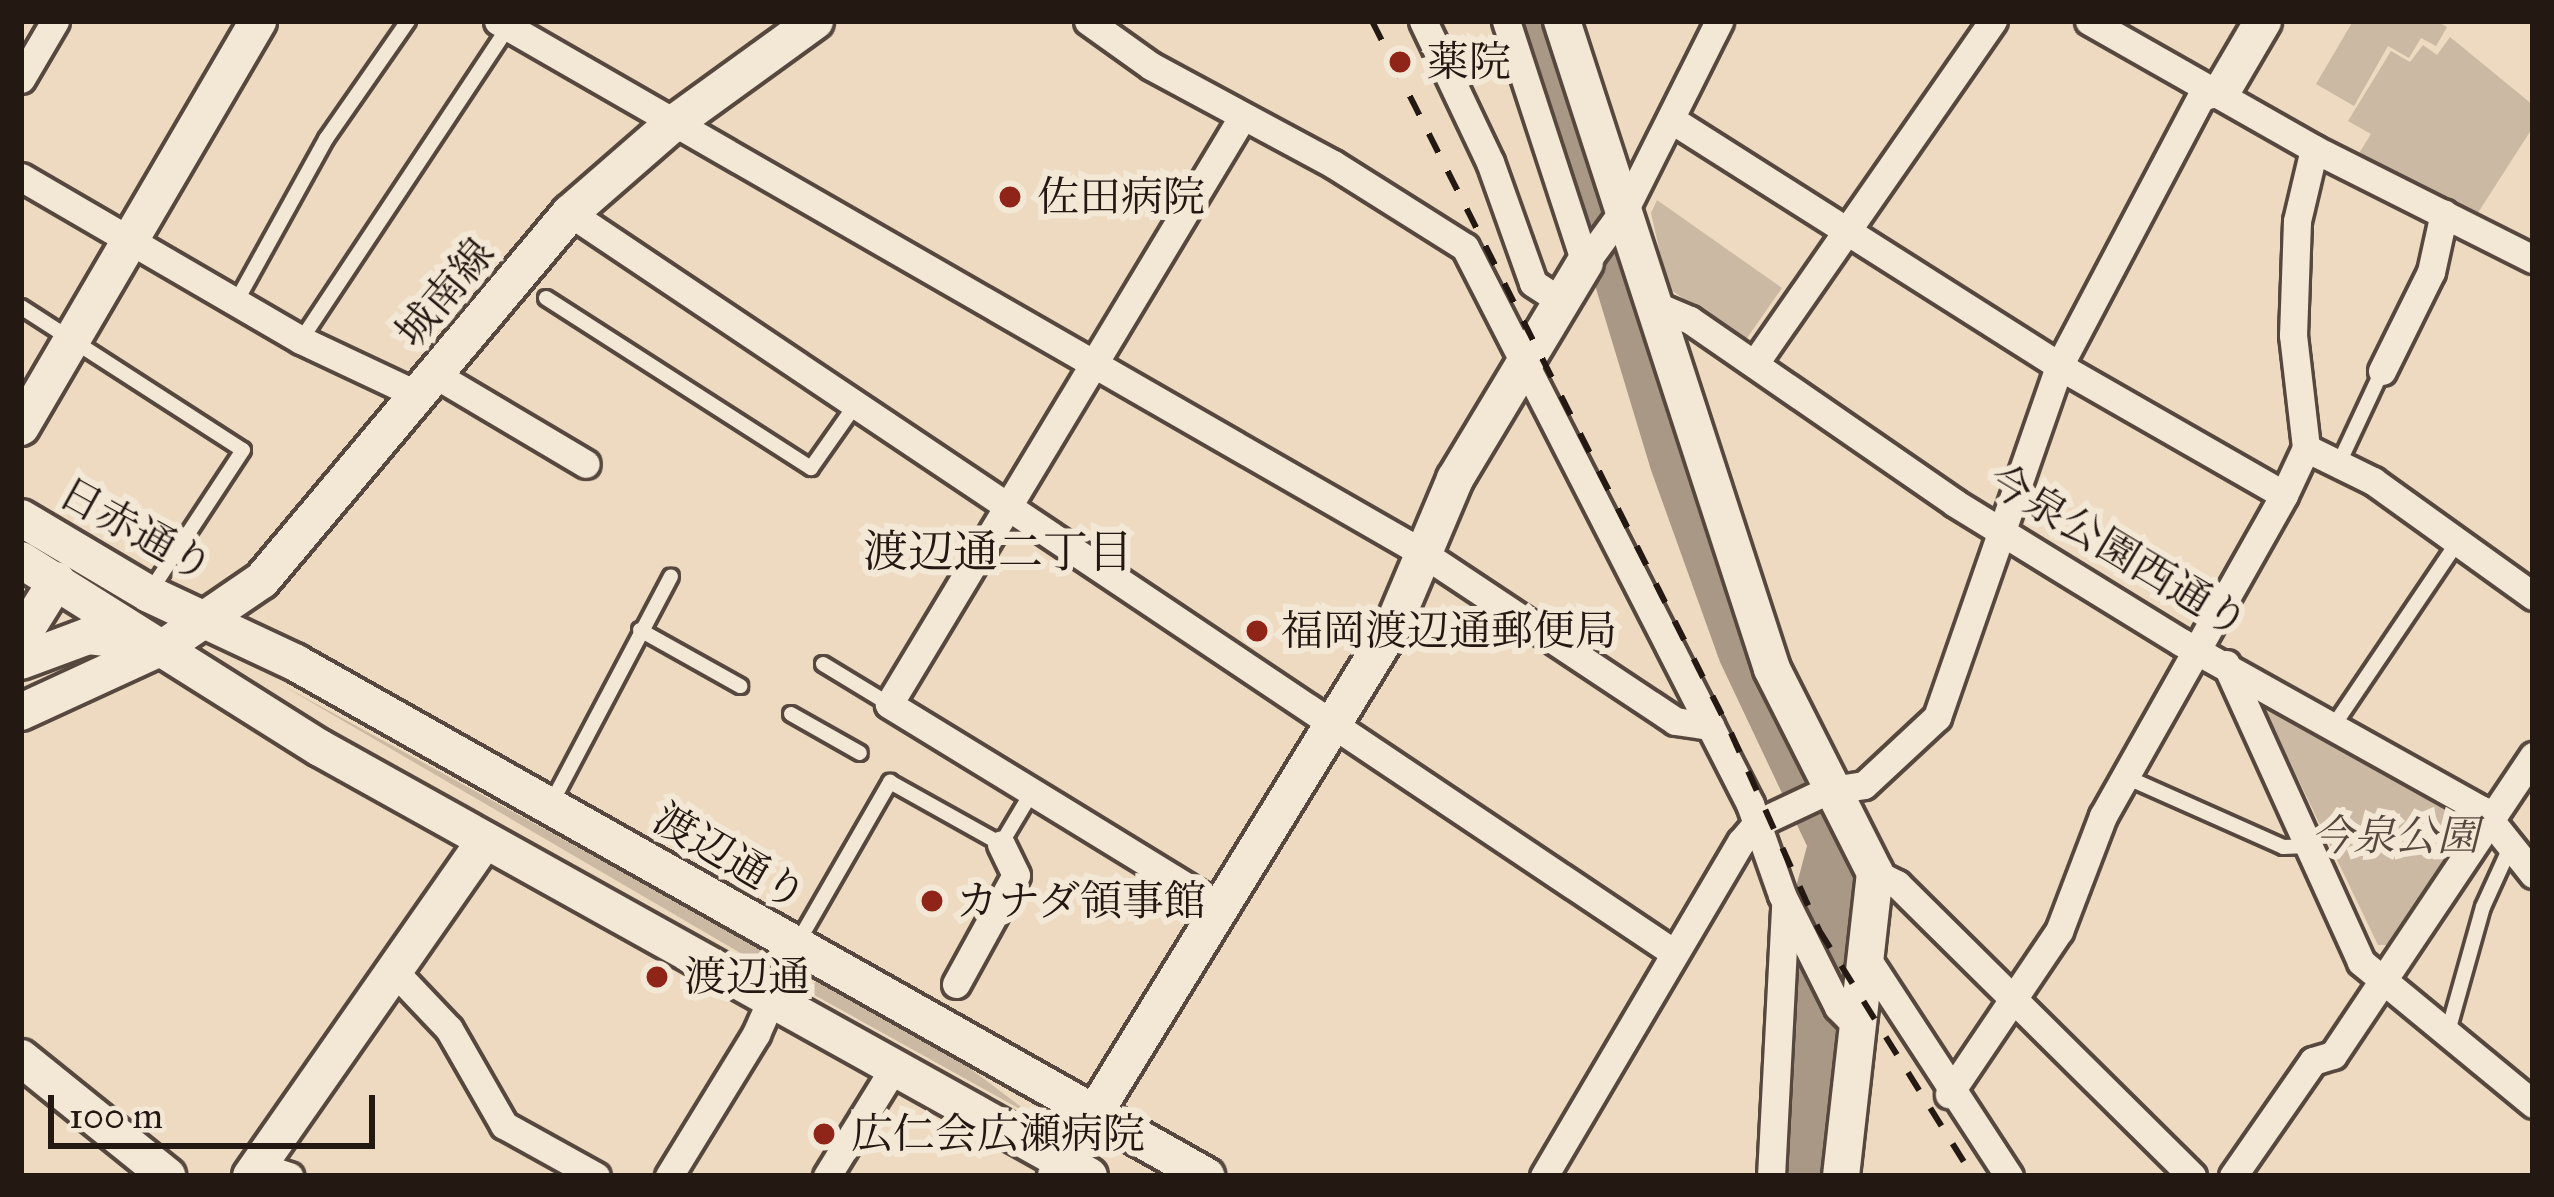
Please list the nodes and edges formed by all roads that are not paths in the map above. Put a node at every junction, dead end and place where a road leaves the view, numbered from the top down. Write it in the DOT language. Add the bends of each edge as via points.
graph roads {
  1 [pos="55,21"];
  2 [pos="258,21"];
  3 [pos="408,21"];
  4 [pos="815,21"];
  5 [pos="1088,21"];
  6 [pos="1423,21"];
  7 [pos="1506,21"];
  8 [pos="1562,21"];
  9 [pos="1719,21"];
  10 [pos="1994,21"];
  11 [pos="2089,21"];
  12 [pos="2264,21"];
  13 [pos="503,24"];
  14 [pos="21,79"];
  15 [pos="2222,91"];
  16 [pos="1241,119"];
  17 [pos="1672,120"];
  18 [pos="670,126"];
  19 [pos="2314,148"];
  20 [pos="21,177"];
  21 [pos="2444,213"];
  22 [pos="570,214"];
  23 [pos="1622,214"];
  24 [pos="1847,231"];
  25 [pos="129,242"];
  26 [pos="2533,259"];
  27 [pos="1586,262"];
  28 [pos="546,298"];
  29 [pos="1561,301"];
  30 [pos="236,302"];
  31 [pos="1652,304"];
  32 [pos="21,307"];
  33 [pos="72,339"];
  34 [pos="301,340"];
  35 [pos="1526,359"];
  36 [pos="1755,363"];
  37 [pos="2059,366"];
  38 [pos="1091,367"];
  39 [pos="2382,371"];
  40 [pos="427,385"];
  41 [pos="856,404"];
  42 [pos="23,418"];
  43 [pos="2306,448"];
  44 [pos="2340,461"];
  45 [pos="586,464"];
  46 [pos="2284,495"];
  47 [pos="1007,505"];
  48 [pos="21,518"];
  49 [pos="2004,529"];
  50 [pos="2458,541"];
  51 [pos="1420,552"];
  52 [pos="21,560"];
  53 [pos="671,576"];
  54 [pos="57,580"];
  55 [pos="148,594"];
  56 [pos="2533,596"];
  57 [pos="207,621"];
  58 [pos="640,630"];
  59 [pos="21,638"];
  60 [pos="167,645"];
  61 [pos="2200,650"];
  62 [pos="21,661"];
  63 [pos="823,664"];
  64 [pos="2225,664"];
  65 [pos="740,686"];
  66 [pos="889,704"];
  67 [pos="21,712"];
  68 [pos="791,715"];
  69 [pos="1333,725"];
  70 [pos="1711,725"];
  71 [pos="2334,725"];
  72 [pos="860,753"];
  73 [pos="2533,756"];
  74 [pos="2126,777"];
  75 [pos="1032,792"];
  76 [pos="1833,792"];
  77 [pos="549,806"];
  78 [pos="2491,820"];
  79 [pos="1756,824"];
  80 [pos="485,841"];
  81 [pos="1001,844"];
  82 [pos="2308,846"];
  83 [pos="2509,850"];
  84 [pos="1875,873"];
  85 [pos="2533,874"];
  86 [pos="1784,898"];
  87 [pos="1223,909"];
  88 [pos="795,946"];
  89 [pos="1674,953"];
  90 [pos="1868,960"];
  91 [pos="392,970"];
  92 [pos="2381,981"];
  93 [pos="956,984"];
  94 [pos="771,997"];
  95 [pos="2012,997"];
  96 [pos="1851,1020"];
  97 [pos="2447,1035"];
  98 [pos="21,1058"];
  99 [pos="895,1066"];
  100 [pos="1949,1094"];
  101 [pos="2533,1104"];
  102 [pos="1096,1114"];
  103 [pos="1070,1172"];
  104 [pos="266,1173"];
  105 [pos="167,1176"];
  106 [pos="596,1176"];
  107 [pos="669,1176"];
  108 [pos="827,1176"];
  109 [pos="1206,1176"];
  110 [pos="1544,1176"];
  111 [pos="1771,1176"];
  112 [pos="1841,1176"];
  113 [pos="2009,1176"];
  114 [pos="2192,1176"];
  115 [pos="2233,1176"];
  1 -- 14 [label="street"];
  2 -- 25 [label="street"];
  3 -- 30 [label="lane" via="326,139"];
  4 -- 18 [label="street, 城南線"];
  5 -- 16 [label="street"];
  6 -- 29 [label="street" via="1490,161 1533,283"];
  7 -- 27 [label="street"];
  8 -- 23 [label="street"];
  9 -- 17 [label="street"];
  10 -- 24 [label="street"];
  11 -- 15 [label="street"];
  12 -- 15 [label="street"];
  13 -- 18 [label="street"];
  13 -- 34 [label="lane"];
  15 -- 19 [label="street"];
  15 -- 37 [label="street" via="2201,97"];
  16 -- 35 [label="street" via="1333,164 1465,247"];
  16 -- 38 [label="street"];
  17 -- 23 [label="street"];
  17 -- 24 [label="street"];
  18 -- 22 [label="street, 城南線"];
  18 -- 38 [label="street"];
  19 -- 21 [label="street"];
  19 -- 43 [label="street" via="2297,221 2293,335"];
  20 -- 25 [label="street"];
  21 -- 26 [label="street"];
  21 -- 39 [label="street" via="2431,272"];
  22 -- 40 [label="street, 城南線"];
  22 -- 41 [label="street"];
  23 -- 27 [label="street"];
  23 -- 31 [label="street"];
  24 -- 36 [label="street"];
  24 -- 37 [label="street"];
  25 -- 30 [label="street"];
  25 -- 33 [label="street"];
  27 -- 29 [label="street"];
  28 -- 41 [label="lane" via="811,468"];
  29 -- 35 [label="street"];
  30 -- 34 [label="street"];
  31 -- 36 [label="street, 今泉公園西通り"];
  31 -- 76 [label="street" via="1772,669"];
  32 -- 33 [label="lane"];
  33 -- 42 [label="street"];
  33 -- 55 [label="lane" via="243,451"];
  34 -- 40 [label="street"];
  35 -- 51 [label="street"];
  35 -- 70 [label="street" via="1601,526"];
  36 -- 49 [label="street, 今泉公園西通り"];
  37 -- 46 [label="street"];
  37 -- 49 [label="street"];
  38 -- 47 [label="street"];
  38 -- 51 [label="street"];
  39 -- 44 [label="lane"];
  40 -- 45 [label="street"];
  40 -- 57 [label="street, 城南線" via="262,580"];
  41 -- 47 [label="street"];
  43 -- 44 [label="street"];
  43 -- 46 [label="street"];
  44 -- 50 [label="street"];
  46 -- 61 [label="street"];
  47 -- 66 [label="street"];
  47 -- 69 [label="street"];
  48 -- 55 [label="street, 日赤通り"];
  49 -- 61 [label="street, 今泉公園西通り"];
  49 -- 76 [label="street" via="1937,717 1892,766"];
  50 -- 56 [label="street"];
  50 -- 71 [label="lane"];
  51 -- 69 [label="street" via="1393,626"];
  51 -- 70 [label="street" via="1658,711"];
  52 -- 54 [label="street, 日赤通り"];
  53 -- 58 [label="lane"];
  54 -- 59 [label="street"];
  54 -- 60 [label="street, 日赤通り"];
  55 -- 57 [label="street, 日赤通り"];
  57 -- 60 [label="street, 城南線"];
  57 -- 77 [label="street, 渡辺通り"];
  58 -- 65 [label="lane"];
  58 -- 77 [label="lane"];
  60 -- 62 [label="street" via="88,636"];
  60 -- 67 [label="street, 城南線"];
  60 -- 80 [label="street" via="265,716"];
  61 -- 64 [label="street, 今泉公園西通り"];
  61 -- 74 [label="street"];
  63 -- 66 [label="lane"];
  64 -- 71 [label="street, 今泉公園西通り"];
  64 -- 82 [label="street"];
  66 -- 75 [label="street"];
  68 -- 72 [label="lane"];
  69 -- 87 [label="street"];
  69 -- 89 [label="street"];
  70 -- 79 [label="street"];
  71 -- 78 [label="street, 今泉公園西通り"];
  73 -- 78 [label="street"];
  74 -- 82 [label="lane" via="2284,848"];
  74 -- 95 [label="street" via="2059,931"];
  75 -- 81 [label="lane"];
  75 -- 87 [label="street"];
  76 -- 79 [label="street"];
  76 -- 84 [label="street"];
  77 -- 88 [label="street, 渡辺通り"];
  78 -- 83 [label="street, 今泉公園西通り"];
  78 -- 92 [label="street"];
  79 -- 86 [label="street"];
  79 -- 89 [label="street"];
  80 -- 91 [label="street"];
  80 -- 94 [label="street"];
  81 -- 88 [label="lane" via="890,782"];
  81 -- 93 [label="street" via="1016,875"];
  82 -- 92 [label="street" via="2361,962"];
  83 -- 85 [label="street, 今泉公園西通り"];
  83 -- 97 [label="lane" via="2483,907"];
  84 -- 90 [label="street"];
  84 -- 95 [label="street" via="1897,884"];
  86 -- 96 [label="street"];
  86 -- 111 [label="street"];
  87 -- 102 [label="street"];
  88 -- 94 [label="street"];
  88 -- 102 [label="street, 渡辺通り"];
  89 -- 110 [label="street"];
  90 -- 96 [label="street"];
  90 -- 100 [label="street"];
  91 -- 104 [label="street"];
  91 -- 106 [label="street" via="449,1029 504,1125"];
  92 -- 97 [label="street"];
  92 -- 115 [label="street" via="2333,1055 2313,1060 2283,1099"];
  94 -- 99 [label="street"];
  94 -- 107 [label="street"];
  95 -- 100 [label="street"];
  95 -- 114 [label="street"];
  96 -- 112 [label="street"];
  97 -- 101 [label="street"];
  98 -- 105 [label="street"];
  99 -- 103 [label="street"];
  99 -- 108 [label="street"];
  100 -- 113 [label="street"];
  102 -- 103 [label="street"];
  102 -- 109 [label="street, 渡辺通り"];
}
